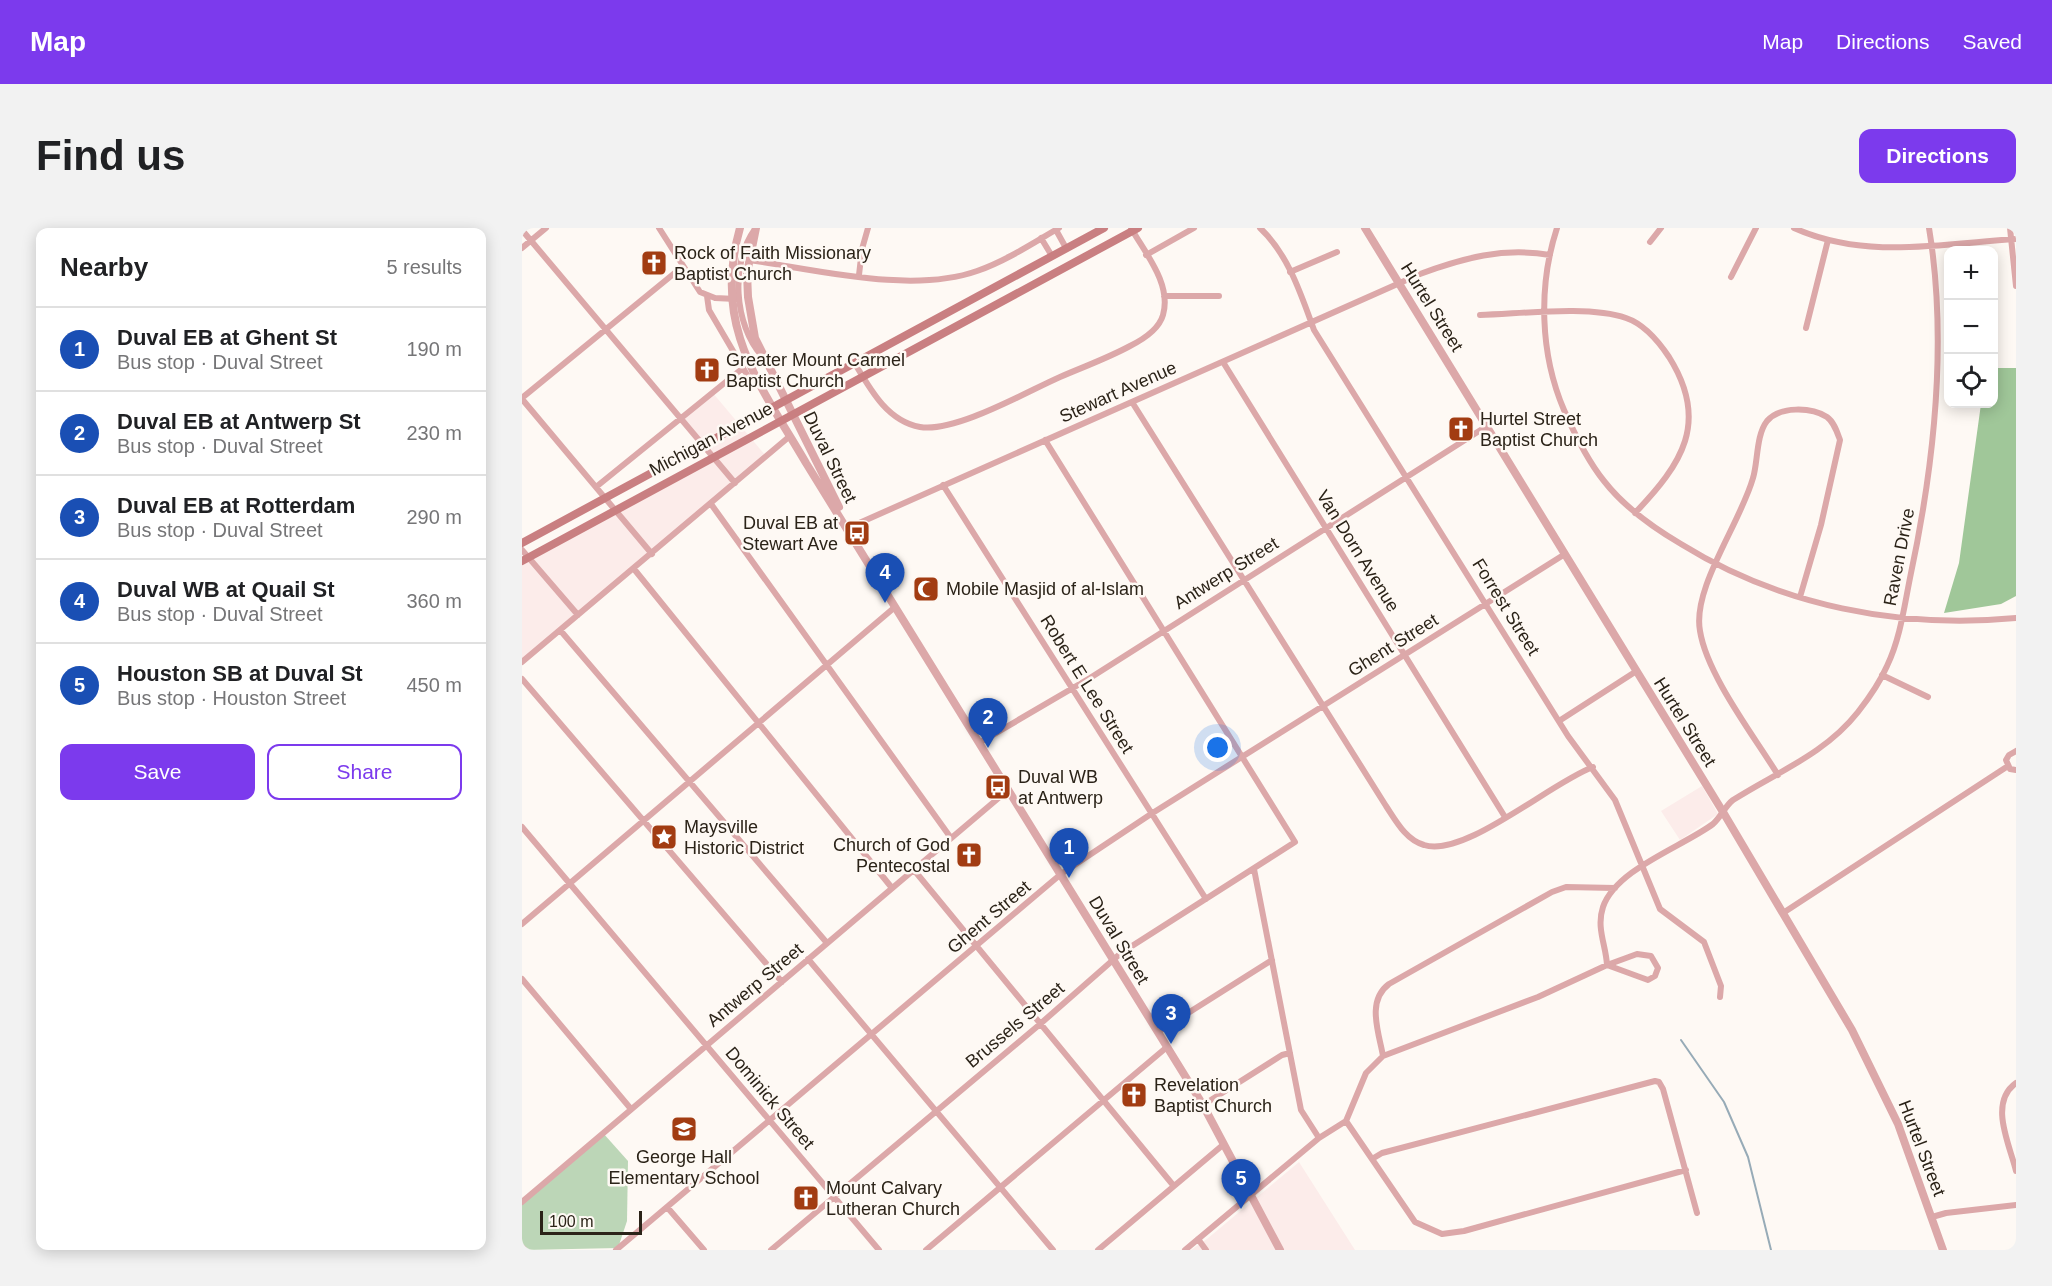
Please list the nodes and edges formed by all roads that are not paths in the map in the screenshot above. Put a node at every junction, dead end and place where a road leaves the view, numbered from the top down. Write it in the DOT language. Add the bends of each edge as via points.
graph roads {
  1 [pos="546,228"];
  2 [pos="659,228"];
  3 [pos="740,228"];
  4 [pos="756,228"];
  5 [pos="868,228"];
  6 [pos="1104,228"];
  7 [pos="1194,228"];
  8 [pos="1365,228"];
  9 [pos="1557,228"];
  10 [pos="1661,228"];
  11 [pos="1756,228"];
  12 [pos="1794,228"];
  13 [pos="1929,228"];
  14 [pos="2010,228"];
  15 [pos="1058,229"];
  16 [pos="1134,229"];
  17 [pos="1262,229"];
  18 [pos="522,230"];
  19 [pos="1041,238"];
  20 [pos="531,240"];
  21 [pos="1828,240"];
  22 [pos="2013,240"];
  23 [pos="1650,242"];
  24 [pos="1932,245"];
  25 [pos="522,248"];
  26 [pos="1066,248"];
  27 [pos="1337,252"];
  28 [pos="1146,255"];
  29 [pos="1550,255"];
  30 [pos="1052,256"];
  31 [pos="749,260"];
  32 [pos="682,267"];
  33 [pos="1290,272"];
  34 [pos="859,275"];
  35 [pos="1731,277"];
  36 [pos="1401,283"];
  37 [pos="2016,286"];
  38 [pos="707,296"];
  39 [pos="1164,296"];
  40 [pos="1219,296"];
  41 [pos="735,299"];
  42 [pos="1545,313"];
  43 [pos="1480,315"];
  44 [pos="1312,322"];
  45 [pos="1806,328"];
  46 [pos="606,330"];
  47 [pos="762,357"];
  48 [pos="854,362"];
  49 [pos="1223,362"];
  50 [pos="743,368"];
  51 [pos="862,376"];
  52 [pos="760,384"];
  53 [pos="522,398"];
  54 [pos="785,400"];
  55 [pos="1132,402"];
  56 [pos="773,406"];
  57 [pos="793,414"];
  58 [pos="681,418"];
  59 [pos="781,420"];
  60 [pos="1487,426"];
  61 [pos="790,436"];
  62 [pos="1045,440"];
  63 [pos="703,445"];
  64 [pos="713,457"];
  65 [pos="669,464"];
  66 [pos="1407,477"];
  67 [pos="674,478"];
  68 [pos="735,483"];
  69 [pos="943,485"];
  70 [pos="596,488"];
  71 [pos="605,498"];
  72 [pos="711,504"];
  73 [pos="615,510"];
  74 [pos="1635,513"];
  75 [pos="848,528"];
  76 [pos="1326,528"];
  77 [pos="522,543"];
  78 [pos="522,550"];
  79 [pos="652,554"];
  80 [pos="1565,554"];
  81 [pos="525,559"];
  82 [pos="1716,565"];
  83 [pos="634,569"];
  84 [pos="1245,580"];
  85 [pos="1800,597"];
  86 [pos="1486,604"];
  87 [pos="896,607"];
  88 [pos="578,615"];
  89 [pos="1902,618"];
  90 [pos="2016,618"];
  91 [pos="560,630"];
  92 [pos="1162,630"];
  93 [pos="1406,654"];
  94 [pos="522,662"];
  95 [pos="827,665"];
  96 [pos="1635,672"];
  97 [pos="1882,675"];
  98 [pos="522,679"];
  99 [pos="1072,689"];
  100 [pos="1928,697"];
  101 [pos="1324,706"];
  102 [pos="1559,721"];
  103 [pos="758,725"];
  104 [pos="980,744"];
  105 [pos="2016,752"];
  106 [pos="1242,757"];
  107 [pos="2008,766"];
  108 [pos="1593,767"];
  109 [pos="2016,770"];
  110 [pos="1778,775"];
  111 [pos="690,784"];
  112 [pos="1008,790"];
  113 [pos="1723,812"];
  114 [pos="1151,814"];
  115 [pos="1505,817"];
  116 [pos="645,822"];
  117 [pos="522,827"];
  118 [pos="951,838"];
  119 [pos="1642,868"];
  120 [pos="1254,869"];
  121 [pos="914,870"];
  122 [pos="1061,874"];
  123 [pos="570,884"];
  124 [pos="892,888"];
  125 [pos="1615,888"];
  126 [pos="1206,899"];
  127 [pos="1783,913"];
  128 [pos="522,924"];
  129 [pos="827,944"];
  130 [pos="976,947"];
  131 [pos="808,959"];
  132 [pos="1272,960"];
  133 [pos="1114,961"];
  134 [pos="1607,965"];
  135 [pos="522,979"];
  136 [pos="782,982"];
  137 [pos="1720,997"];
  138 [pos="1040,1025"];
  139 [pos="1158,1032"];
  140 [pos="873,1035"];
  141 [pos="706,1046"];
  142 [pos="1167,1047"];
  143 [pos="1290,1053"];
  144 [pos="1383,1056"];
  145 [pos="2016,1083"];
  146 [pos="1102,1100"];
  147 [pos="1203,1105"];
  148 [pos="632,1109"];
  149 [pos="937,1112"];
  150 [pos="770,1121"];
  151 [pos="1346,1121"];
  152 [pos="1319,1138"];
  153 [pos="1224,1144"];
  154 [pos="1372,1159"];
  155 [pos="1686,1170"];
  156 [pos="2016,1171"];
  157 [pos="1173,1185"];
  158 [pos="1000,1188"];
  159 [pos="1251,1194"];
  160 [pos="835,1197"];
  161 [pos="522,1202"];
  162 [pos="2016,1205"];
  163 [pos="667,1207"];
  164 [pos="1697,1212"];
  165 [pos="1932,1217"];
  166 [pos="1198,1239"];
  167 [pos="616,1250"];
  168 [pos="704,1250"];
  169 [pos="771,1250"];
  170 [pos="879,1250"];
  171 [pos="926,1250"];
  172 [pos="1053,1250"];
  173 [pos="1098,1250"];
  174 [pos="1185,1250"];
  175 [pos="1206,1250"];
  176 [pos="1280,1250"];
  177 [pos="1943,1250"];
  1 -- 20 [label="street"];
  2 -- 32 [label="street"];
  3 -- 41 [label="street, Duval Street" via="734,262"];
  4 -- 31 [label="street, Duval Street"];
  4 -- 41 [label="street" via="745,242"];
  5 -- 34 [label="street"];
  6 -- 26 [label="main road, Michigan Avenue"];
  7 -- 28 [label="street"];
  8 -- 36 [label="street, Hurtel Street"];
  9 -- 29 [label="street"];
  10 -- 23 [label="street"];
  11 -- 35 [label="street"];
  12 -- 21 [label="street"];
  13 -- 24 [label="street, Raven Drive"];
  14 -- 22 [label="street"];
  15 -- 19 [label="street"];
  15 -- 26 [label="street"];
  16 -- 28 [label="street"];
  16 -- 51 [label="main road, Michigan Avenue"];
  17 -- 33 [label="street, Forrest Street" via="1273,240"];
  18 -- 20 [label="street"];
  19 -- 30 [label="street"];
  19 -- 34 [label="street" via="980,270 946,279 901,281"];
  20 -- 25 [label="street"];
  20 -- 46 [label="street"];
  21 -- 24 [label="street" via="1886,249"];
  21 -- 45 [label="street"];
  22 -- 24 [label="street"];
  22 -- 37 [label="street"];
  24 -- 89 [label="street, Raven Drive" via="1937,356 1927,491"];
  26 -- 30 [label="main road, Michigan Avenue"];
  27 -- 33 [label="street"];
  28 -- 39 [label="street" via="1163,284"];
  29 -- 36 [label="street, Stewart Avenue" via="1491,253 1453,262"];
  29 -- 42 [label="street"];
  30 -- 48 [label="main road, Michigan Avenue"];
  31 -- 34 [label="street"];
  31 -- 47 [label="street, Duval Street" via="751,321"];
  32 -- 38 [label="street" via="694,286"];
  32 -- 46 [label="street"];
  33 -- 44 [label="street, Forrest Street"];
  36 -- 44 [label="street, Stewart Avenue"];
  36 -- 60 [label="street, Hurtel Street"];
  38 -- 41 [label="street"];
  38 -- 50 [label="street" via="709,310"];
  39 -- 40 [label="street"];
  39 -- 51 [label="street" via="1160,323 1131,345 956,423 922,428 904,422 888,411"];
  41 -- 47 [label="street" via="745,330"];
  41 -- 52 [label="street, Duval Street" via="738,338"];
  42 -- 43 [label="street"];
  42 -- 74 [label="street" via="1549,367 1573,430 1605,483"];
  42 -- 74 [label="street" via="1626,318 1653,336 1684,385 1690,420 1683,451 1669,476"];
  44 -- 49 [label="street, Stewart Avenue"];
  44 -- 66 [label="street, Forrest Street"];
  46 -- 53 [label="street"];
  46 -- 58 [label="street"];
  47 -- 54 [label="street, Duval Street"];
  48 -- 51 [label="street"];
  48 -- 54 [label="main road, Michigan Avenue"];
  49 -- 55 [label="street, Stewart Avenue"];
  49 -- 76 [label="street, Van Dorn Avenue"];
  50 -- 52 [label="street" via="753,385"];
  50 -- 58 [label="street"];
  51 -- 57 [label="main road, Michigan Avenue"];
  52 -- 56 [label="street, Duval Street"];
  53 -- 70 [label="street"];
  54 -- 56 [label="main road, Michigan Avenue"];
  54 -- 57 [label="street, Duval Street"];
  55 -- 62 [label="street, Stewart Avenue"];
  55 -- 84 [label="street"];
  56 -- 59 [label="street, Duval Street"];
  56 -- 63 [label="main road, Michigan Avenue"];
  57 -- 59 [label="main road, Michigan Avenue"];
  57 -- 75 [label="street, Duval Street"];
  58 -- 63 [label="street"];
  58 -- 70 [label="street"];
  59 -- 61 [label="street, Duval Street"];
  59 -- 64 [label="main road, Michigan Avenue"];
  60 -- 66 [label="street, Antwerp Street"];
  60 -- 80 [label="street, Hurtel Street"];
  61 -- 68 [label="street"];
  61 -- 75 [label="street, Duval Street"];
  62 -- 69 [label="street, Stewart Avenue"];
  62 -- 92 [label="street"];
  63 -- 64 [label="street"];
  63 -- 65 [label="main road, Michigan Avenue"];
  64 -- 67 [label="main road, Michigan Avenue"];
  64 -- 68 [label="street"];
  65 -- 67 [label="main road"];
  65 -- 71 [label="main road, Michigan Avenue"];
  66 -- 76 [label="street, Antwerp Street"];
  66 -- 86 [label="street, Forrest Street"];
  67 -- 73 [label="main road, Michigan Avenue"];
  68 -- 72 [label="street"];
  69 -- 75 [label="street, Stewart Avenue"];
  69 -- 99 [label="street, Robert E Lee Street"];
  70 -- 71 [label="street"];
  71 -- 73 [label="street"];
  71 -- 77 [label="main road, Michigan Avenue"];
  72 -- 79 [label="street"];
  72 -- 95 [label="street"];
  73 -- 79 [label="street"];
  73 -- 81 [label="main road, Michigan Avenue"];
  74 -- 82 [label="street"];
  75 -- 87 [label="street, Duval Street"];
  76 -- 84 [label="street, Antwerp Street"];
  76 -- 93 [label="street, Van Dorn Avenue"];
  78 -- 81 [label="street"];
  79 -- 83 [label="street"];
  80 -- 86 [label="street, Ghent Street"];
  80 -- 96 [label="street, Hurtel Street"];
  81 -- 88 [label="street"];
  82 -- 85 [label="street"];
  82 -- 85 [label="street" via="1745,501 1767,422 1781,411 1792,410 1828,417 1840,440"];
  82 -- 110 [label="street" via="1699,605 1704,647 1718,678"];
  83 -- 88 [label="street"];
  83 -- 103 [label="street"];
  84 -- 92 [label="street, Antwerp Street"];
  84 -- 101 [label="street"];
  85 -- 89 [label="street" via="1842,609"];
  86 -- 93 [label="street, Ghent Street"];
  86 -- 102 [label="street, Forrest Street"];
  87 -- 95 [label="street"];
  87 -- 104 [label="street, Duval Street"];
  88 -- 91 [label="street"];
  89 -- 90 [label="street"];
  89 -- 97 [label="street, Raven Drive"];
  91 -- 94 [label="street"];
  91 -- 111 [label="street"];
  92 -- 99 [label="street, Antwerp Street"];
  92 -- 106 [label="street"];
  93 -- 101 [label="street, Ghent Street"];
  93 -- 115 [label="street, Van Dorn Avenue"];
  95 -- 103 [label="street"];
  95 -- 118 [label="street"];
  96 -- 102 [label="street"];
  96 -- 113 [label="street, Hurtel Street"];
  97 -- 100 [label="street"];
  97 -- 110 [label="street, Raven Drive" via="1840,732"];
  98 -- 116 [label="street"];
  99 -- 104 [label="street, Antwerp Street"];
  99 -- 114 [label="street, Robert E Lee Street"];
  101 -- 106 [label="street, Ghent Street"];
  101 -- 115 [label="street" via="1399,825 1424,845 1449,847"];
  102 -- 108 [label="street, Forrest Street"];
  103 -- 111 [label="street"];
  103 -- 124 [label="street"];
  104 -- 112 [label="street, Duval Street"];
  105 -- 107 [label="street" via="2007,757"];
  106 -- 114 [label="street, Ghent Street"];
  106 -- 120 [label="street, Brussels Street" via="1294,843"];
  107 -- 109 [label="street"];
  107 -- 127 [label="street"];
  108 -- 115 [label="street"];
  108 -- 119 [label="street, Forrest Street" via="1615,800"];
  110 -- 113 [label="street, Raven Drive" via="1731,802"];
  111 -- 116 [label="street"];
  111 -- 129 [label="street"];
  112 -- 118 [label="street, Antwerp Street"];
  112 -- 122 [label="street, Duval Street"];
  113 -- 119 [label="street, Raven Drive" via="1715,822"];
  113 -- 127 [label="street, Hurtel Street"];
  114 -- 122 [label="street, Ghent Street"];
  114 -- 126 [label="street, Robert E Lee Street"];
  116 -- 123 [label="street"];
  116 -- 136 [label="street"];
  117 -- 123 [label="street, Dominick Street"];
  118 -- 121 [label="street, Antwerp Street"];
  119 -- 125 [label="street, Raven Drive"];
  119 -- 137 [label="street, Forrest Street" via="1660,909 1704,942 1721,986"];
  120 -- 126 [label="street, Brussels Street"];
  120 -- 132 [label="street"];
  121 -- 124 [label="street, Antwerp Street"];
  121 -- 130 [label="street"];
  122 -- 130 [label="street, Ghent Street"];
  122 -- 133 [label="street, Duval Street"];
  123 -- 128 [label="street"];
  123 -- 141 [label="street, Dominick Street"];
  124 -- 129 [label="street, Antwerp Street"];
  125 -- 134 [label="street" via="1604,905 1599,927"];
  125 -- 144 [label="street" via="1566,887 1552,892 1389,984 1377,1000 1375,1012"];
  126 -- 133 [label="street, Brussels Street"];
  127 -- 165 [label="street, Hurtel Street" via="1862,1048 1898,1124"];
  129 -- 131 [label="street, Antwerp Street"];
  130 -- 138 [label="street"];
  130 -- 140 [label="street, Ghent Street"];
  131 -- 136 [label="street, Antwerp Street"];
  131 -- 140 [label="street"];
  132 -- 139 [label="street"];
  132 -- 143 [label="street"];
  133 -- 138 [label="street, Brussels Street"];
  133 -- 139 [label="street, Duval Street"];
  134 -- 134 [label="street" via="1648,980 1658,969 1651,956 1645,954"];
  134 -- 144 [label="street" via="1538,997"];
  135 -- 148 [label="street"];
  136 -- 141 [label="street, Antwerp Street"];
  138 -- 146 [label="street"];
  138 -- 149 [label="street, Brussels Street"];
  139 -- 142 [label="street, Duval Street"];
  140 -- 149 [label="street"];
  140 -- 150 [label="street, Ghent Street"];
  141 -- 148 [label="street, Antwerp Street"];
  141 -- 150 [label="street, Dominick Street"];
  142 -- 146 [label="street"];
  142 -- 147 [label="street, Duval Street"];
  143 -- 147 [label="street"];
  143 -- 152 [label="street" via="1301,1110"];
  144 -- 151 [label="street" via="1366,1072"];
  145 -- 156 [label="street" via="2003,1103 2002,1119"];
  146 -- 157 [label="street"];
  146 -- 158 [label="street"];
  147 -- 153 [label="street, Duval Street"];
  148 -- 161 [label="street, Antwerp Street"];
  149 -- 158 [label="street"];
  149 -- 160 [label="street, Brussels Street"];
  150 -- 160 [label="street, Dominick Street"];
  150 -- 163 [label="street, Ghent Street"];
  151 -- 152 [label="street"];
  151 -- 154 [label="street"];
  152 -- 159 [label="street"];
  153 -- 157 [label="street"];
  153 -- 159 [label="street, Duval Street"];
  154 -- 155 [label="street" via="1415,1222 1442,1234"];
  154 -- 155 [label="street" via="1382,1153 1659,1082"];
  155 -- 164 [label="street"];
  157 -- 173 [label="street"];
  158 -- 171 [label="street"];
  158 -- 172 [label="street"];
  159 -- 166 [label="street"];
  159 -- 176 [label="street, Duval Street"];
  160 -- 169 [label="street, Brussels Street"];
  160 -- 170 [label="street, Dominick Street"];
  162 -- 165 [label="street"];
  163 -- 167 [label="street, Ghent Street"];
  163 -- 168 [label="street"];
  165 -- 177 [label="street, Hurtel Street"];
  166 -- 174 [label="street"];
  166 -- 175 [label="street"];
}
